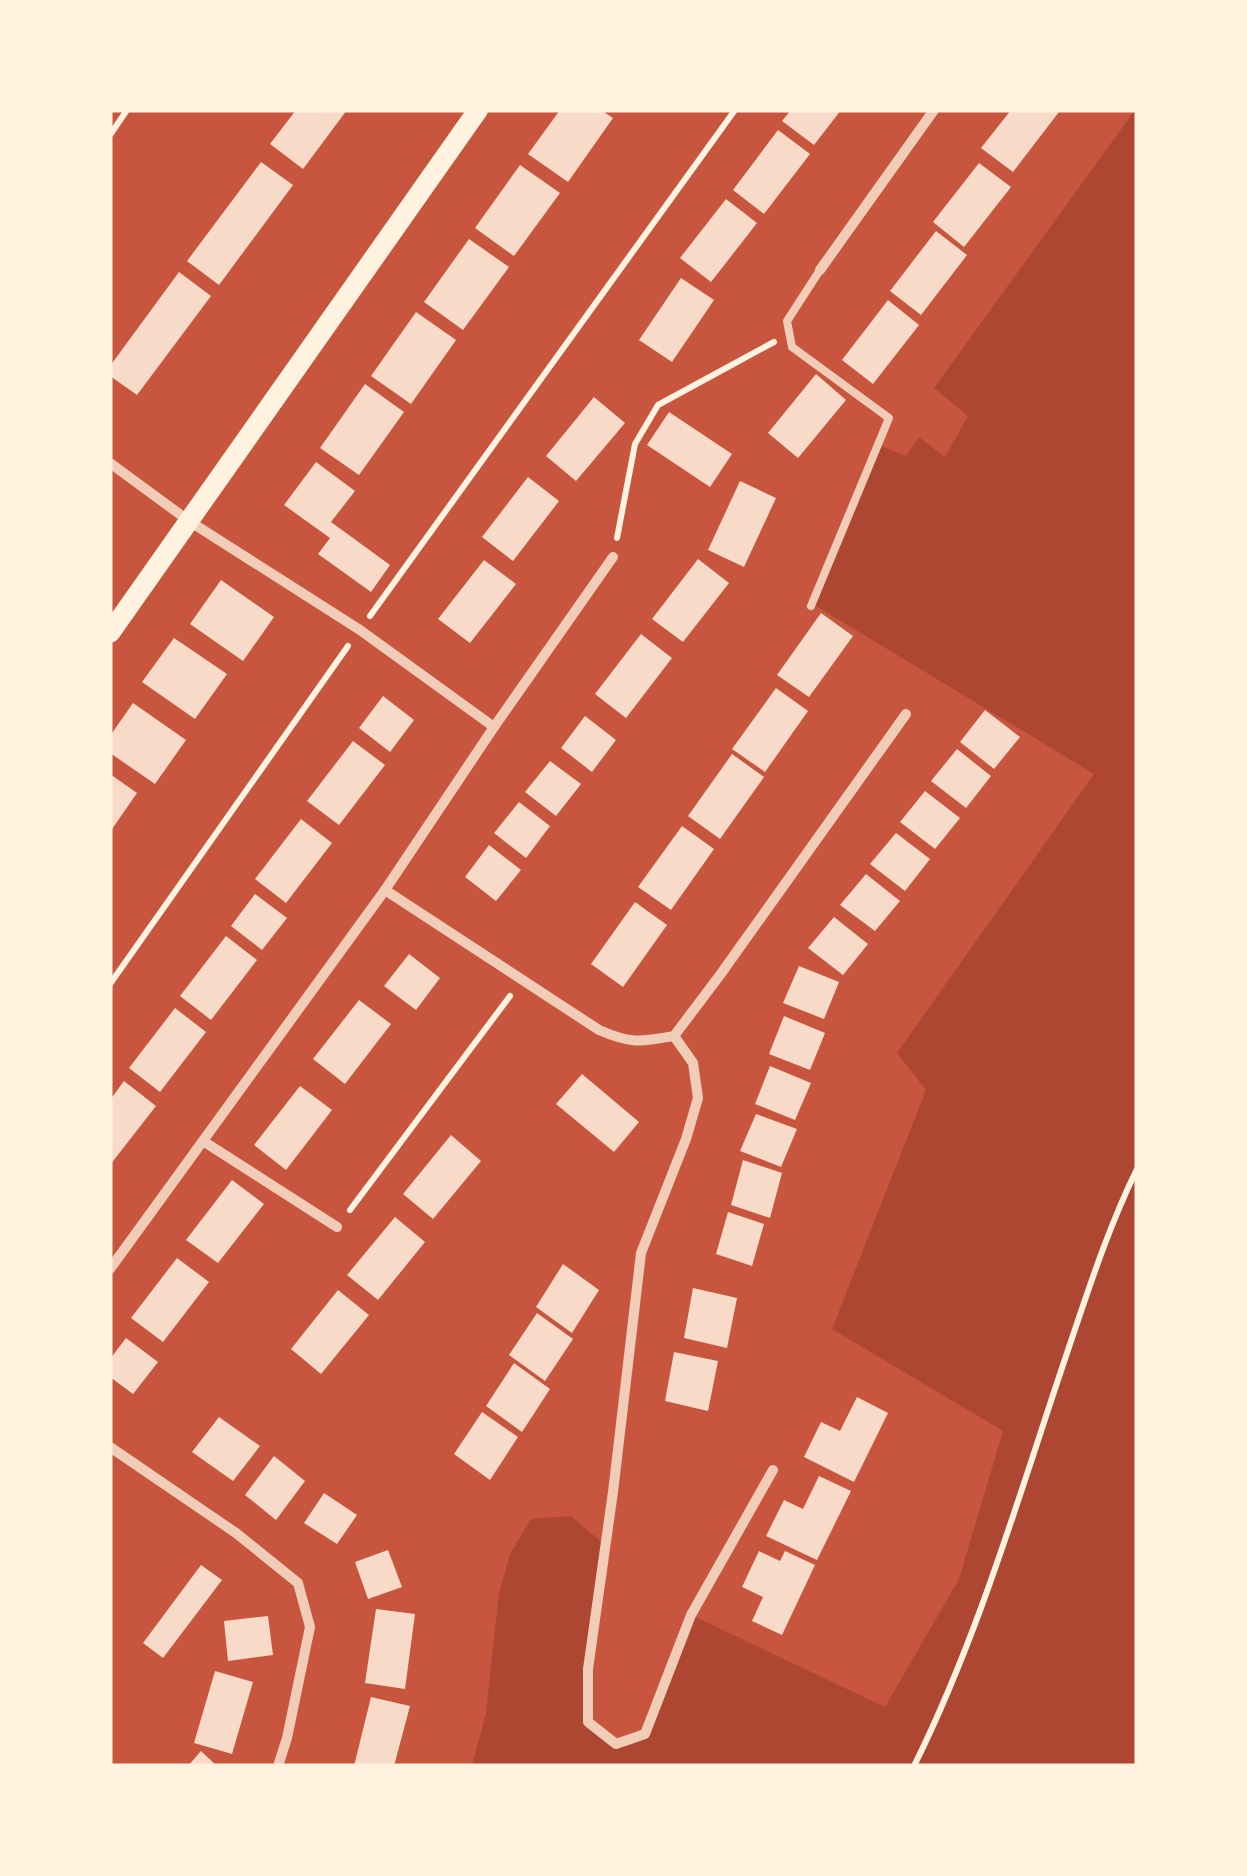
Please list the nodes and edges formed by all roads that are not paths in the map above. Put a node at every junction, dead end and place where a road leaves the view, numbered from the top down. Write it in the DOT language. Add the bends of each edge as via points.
graph roads {
  1 [pos="478,110"];
  2 [pos="934,110"];
  3 [pos="820,270"];
  4 [pos="110,462"];
  5 [pos="189,521"];
  6 [pos="613,556"];
  7 [pos="811,606"];
  8 [pos="110,633"];
  9 [pos="906,714"];
  10 [pos="494,726"];
  11 [pos="385,890"];
  12 [pos="674,1036"];
  13 [pos="203,1142"];
  14 [pos="337,1227"];
  15 [pos="110,1269"];
  16 [pos="110,1448"];
  17 [pos="773,1470"];
  18 [pos="278,1766"];
  1 -- 5 [label="main road"];
  2 -- 3 [label="street"];
  3 -- 7 [label="lane" via="788,322 792,348 888,418"];
  4 -- 5 [label="street"];
  5 -- 8 [label="main road"];
  5 -- 10 [label="street"];
  6 -- 10 [label="street"];
  9 -- 12 [label="street"];
  10 -- 11 [label="street"];
  11 -- 12 [label="street" via="599,1030 624,1040"];
  11 -- 13 [label="street"];
  12 -- 17 [label="street" via="693,1063 698,1098 641,1253 588,1668 588,1722 616,1744 645,1734 691,1614"];
  13 -- 14 [label="street"];
  13 -- 15 [label="street"];
  16 -- 18 [label="street" via="298,1583 310,1627"];
}
